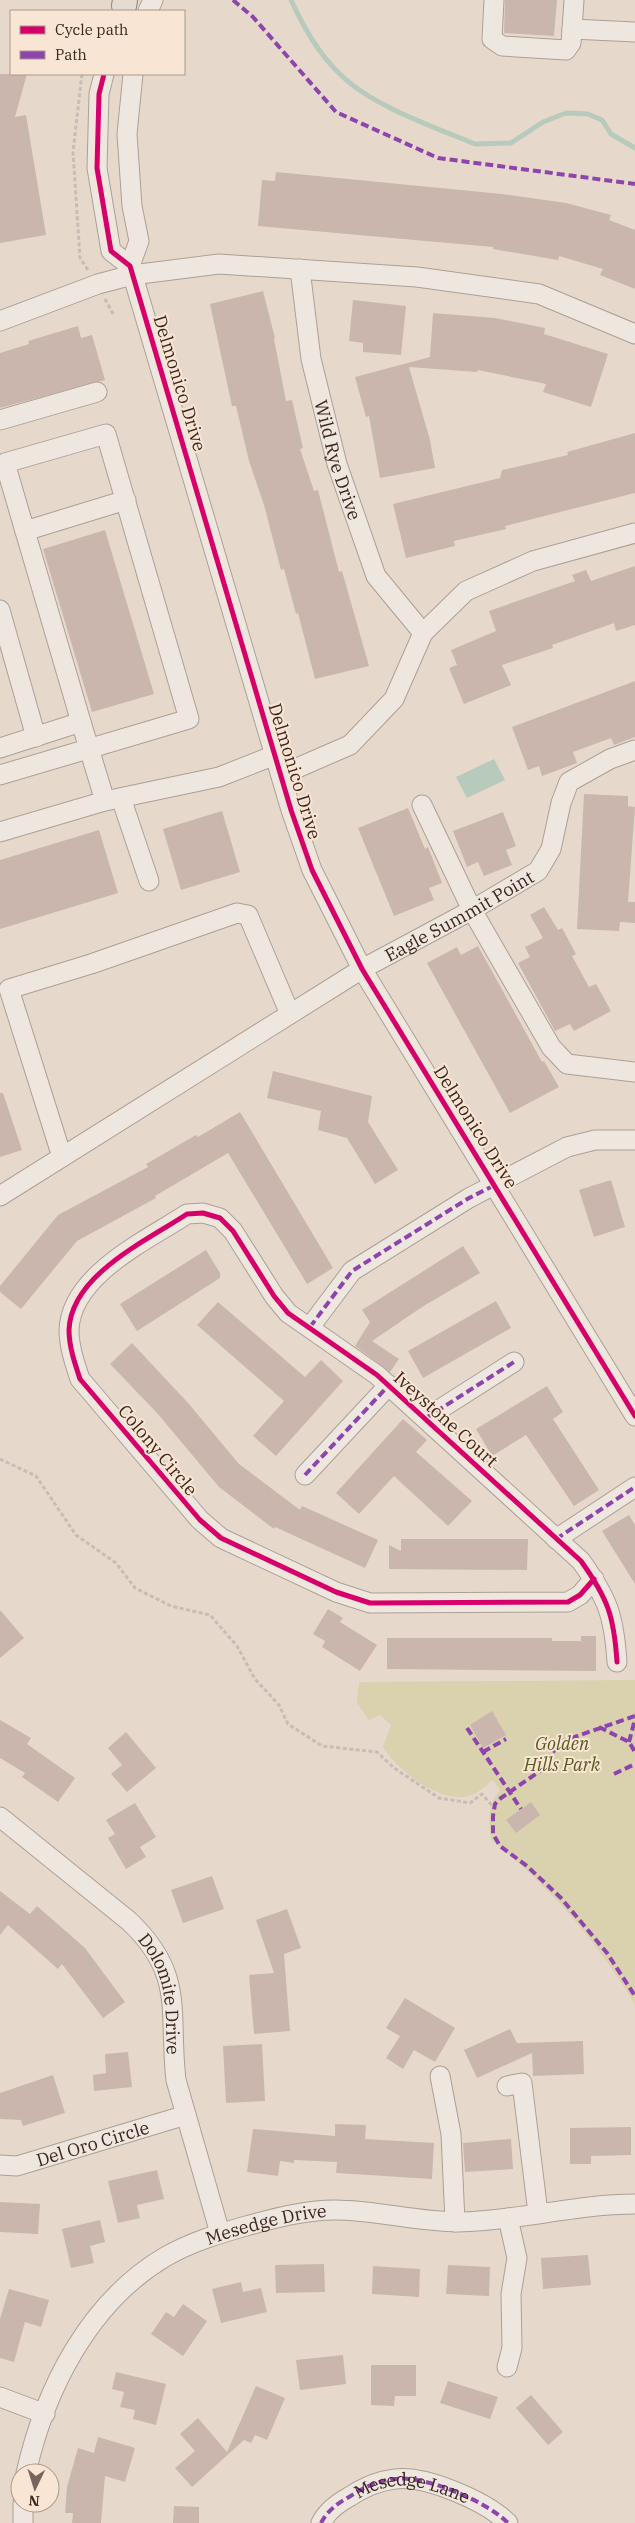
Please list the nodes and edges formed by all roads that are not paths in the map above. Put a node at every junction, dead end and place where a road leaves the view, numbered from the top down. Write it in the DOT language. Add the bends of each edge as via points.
graph roads {
  1 [pos="494,0"];
  2 [pos="574,0"];
  3 [pos="572,28"];
  4 [pos="635,32"];
  5 [pos="104,75"];
  6 [pos="133,75"];
  7 [pos="300,269"];
  8 [pos="131,270"];
  9 [pos="0,321"];
  10 [pos="635,334"];
  11 [pos="97,392"];
  12 [pos="0,420"];
  13 [pos="126,500"];
  14 [pos="25,531"];
  15 [pos="635,533"];
  16 [pos="0,610"];
  17 [pos="423,633"];
  18 [pos="81,722"];
  19 [pos="36,737"];
  20 [pos="0,748"];
  21 [pos="89,748"];
  22 [pos="635,750"];
  23 [pos="275,755"];
  24 [pos="0,775"];
  25 [pos="281,775"];
  26 [pos="113,800"];
  27 [pos="422,805"];
  28 [pos="0,832"];
  29 [pos="148,881"];
  30 [pos="472,910"];
  31 [pos="362,969"];
  32 [pos="290,1014"];
  33 [pos="635,1072"];
  34 [pos="635,1140"];
  35 [pos="62,1158"];
  36 [pos="495,1185"];
  37 [pos="0,1196"];
  38 [pos="310,1327"];
  39 [pos="514,1362"];
  40 [pos="389,1385"];
  41 [pos="635,1416"];
  42 [pos="426,1418"];
  43 [pos="304,1475"];
  44 [pos="635,1487"];
  45 [pos="556,1539"];
  46 [pos="594,1579"];
  47 [pos="617,1662"];
  48 [pos="0,1817"];
  49 [pos="440,2076"];
  50 [pos="507,2086"];
  51 [pos="186,2115"];
  52 [pos="0,2165"];
  53 [pos="635,2204"];
  54 [pos="538,2213"];
  55 [pos="508,2218"];
  56 [pos="455,2222"];
  57 [pos="220,2233"];
  58 [pos="507,2367"];
  59 [pos="0,2397"];
  60 [pos="45,2414"];
  61 [pos="29,2463"];
  62 [pos="321,2523"];
  63 [pos="508,2523"];
  1 -- 3 [label="street" via="492,38 502,46 566,50 571,43"];
  2 -- 3 [label="street"];
  3 -- 4 [label="street"];
  5 -- 8 [label="street" via="99,94 97,168 111,251"];
  6 -- 8 [label="street" via="127,134 132,206 139,241"];
  7 -- 8 [label="street" via="219,264"];
  7 -- 10 [label="street" via="417,277 539,294"];
  7 -- 17 [label="street, Wild Rye Drive" via="311,359 337,464 376,576"];
  8 -- 9 [label="street"];
  8 -- 23 [label="street, Delmonico Drive"];
  11 -- 12 [label="street"];
  13 -- 14 [label="street"];
  13 -- 14 [label="street" via="106,434 5,463"];
  13 -- 21 [label="street" via="189,719"];
  14 -- 18 [label="street"];
  15 -- 17 [label="street" via="533,561 466,591"];
  16 -- 19 [label="street"];
  17 -- 25 [label="street" via="394,699 350,745"];
  18 -- 19 [label="street"];
  18 -- 21 [label="street"];
  19 -- 20 [label="street"];
  21 -- 24 [label="street"];
  21 -- 26 [label="street"];
  22 -- 30 [label="street, Eagle Summit Point" via="610,759 569,782 551,849 538,871"];
  23 -- 25 [label="street, Delmonico Drive"];
  23 -- 26 [label="street" via="219,777"];
  25 -- 31 [label="street, Delmonico Drive" via="312,870"];
  26 -- 28 [label="street"];
  26 -- 29 [label="street"];
  27 -- 30 [label="street"];
  30 -- 31 [label="street, Eagle Summit Point"];
  30 -- 33 [label="street" via="550,1047 567,1064"];
  31 -- 32 [label="street, Eagle Summit Point"];
  31 -- 36 [label="street, Delmonico Drive"];
  32 -- 35 [label="street, Eagle Summit Point"];
  32 -- 35 [label="street" via="248,915 237,913 10,989"];
  34 -- 36 [label="street" via="595,1140 567,1147"];
  35 -- 37 [label="street, Eagle Summit Point"];
  36 -- 38 [label="street" via="352,1270"];
  36 -- 41 [label="street, Delmonico Drive"];
  38 -- 40 [label="street, Iveystone Court"];
  38 -- 46 [label="street, Colony Circle" via="288,1313 279,1302 233,1231 220,1218 203,1213 187,1214 102,1269 72,1311 69,1331 72,1357 80,1379 200,1520 220,1538 344,1595 370,1603 568,1602 580,1595"];
  39 -- 42 [label="street"];
  40 -- 42 [label="street, Iveystone Court"];
  40 -- 43 [label="street"];
  42 -- 45 [label="street, Iveystone Court"];
  44 -- 45 [label="street"];
  45 -- 46 [label="street, Iveystone Court" via="581,1561"];
  46 -- 47 [label="street, Iveystone Court" via="609,1608"];
  48 -- 51 [label="street, Dolomite Drive" via="148,1940 169,1982 173,2005 173,2059"];
  49 -- 56 [label="street" via="451,2134"];
  50 -- 54 [label="street" via="522,2083"];
  51 -- 52 [label="street, Del Oro Circle" via="17,2166"];
  51 -- 57 [label="street, Dolomite Drive"];
  53 -- 54 [label="street, Mesedge Drive"];
  54 -- 55 [label="street, Mesedge Drive"];
  55 -- 56 [label="street, Mesedge Drive"];
  55 -- 58 [label="street" via="517,2258 511,2294 512,2348"];
  56 -- 57 [label="street, Mesedge Drive" via="335,2210 305,2212"];
  57 -- 60 [label="street, Mesedge Drive" via="165,2258 135,2278 108,2305 68,2358"];
  59 -- 60 [label="street"];
  60 -- 61 [label="street, Mesedge Drive"];
  62 -- 63 [label="street, Mesedge Lane" via="326,2514 367,2485 397,2478 452,2490 481,2504"];
}
